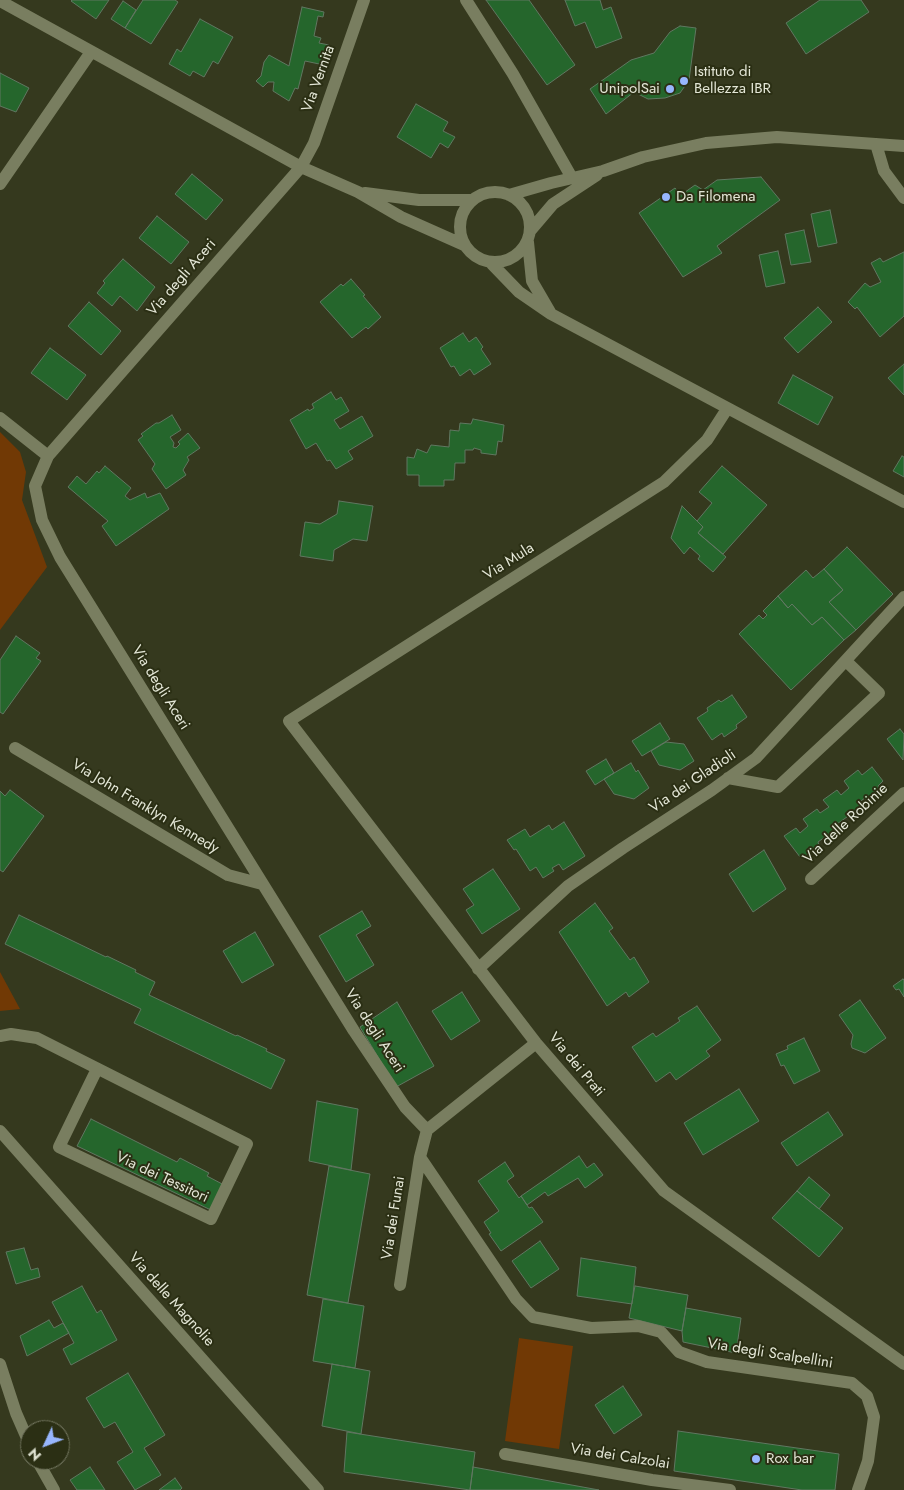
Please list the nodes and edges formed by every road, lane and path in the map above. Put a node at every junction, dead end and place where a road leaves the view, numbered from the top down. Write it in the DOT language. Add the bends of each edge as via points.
graph roads {
  1 [pos="364,0"];
  2 [pos="466,0"];
  3 [pos="0,1"];
  4 [pos="91,52"];
  5 [pos="876,144"];
  6 [pos="904,146"];
  7 [pos="300,167"];
  8 [pos="603,171"];
  9 [pos="572,178"];
  10 [pos="0,184"];
  11 [pos="358,192"];
  12 [pos="509,195"];
  13 [pos="904,198"];
  14 [pos="472,200"];
  15 [pos="529,236"];
  16 [pos="464,245"];
  17 [pos="491,263"];
  18 [pos="551,314"];
  19 [pos="727,409"];
  20 [pos="0,418"];
  21 [pos="48,456"];
  22 [pos="904,502"];
  23 [pos="904,597"];
  24 [pos="846,661"];
  25 [pos="289,721"];
  26 [pos="15,748"];
  27 [pos="728,778"];
  28 [pos="904,793"];
  29 [pos="811,879"];
  30 [pos="262,884"];
  31 [pos="478,969"];
  32 [pos="4,1037"];
  33 [pos="536,1043"];
  34 [pos="97,1069"];
  35 [pos="427,1130"];
  36 [pos="0,1131"];
  37 [pos="0,1142"];
  38 [pos="21,1155"];
  39 [pos="420,1157"];
  40 [pos="400,1285"];
  41 [pos="0,1364"];
  42 [pos="904,1364"];
  43 [pos="20,1422"];
  44 [pos="505,1454"];
  45 [pos="43,1470"];
  46 [pos="651,1485"];
  47 [pos="54,1490"];
  48 [pos="318,1490"];
  49 [pos="730,1490"];
  50 [pos="858,1490"];
  1 -- 7 [label="street, Via Vernita" via="314,143"];
  2 -- 9 [label="street" via="513,74"];
  3 -- 4 [label="street"];
  4 -- 7 [label="street"];
  4 -- 10 [label="street"];
  5 -- 6 [label="street"];
  5 -- 8 [label="street" via="777,137 706,143 643,156"];
  5 -- 13 [label="street" via="884,171"];
  7 -- 11 [label="street"];
  7 -- 21 [label="street, Via degli Aceri"];
  8 -- 9 [label="street"];
  8 -- 15 [label="street" via="553,204"];
  9 -- 12 [label="street"];
  11 -- 14 [label="street" via="418,200"];
  11 -- 16 [label="street" via="400,216"];
  12 -- 14 [label="street" via="490,192"];
  12 -- 15 [label="street" via="525,209"];
  14 -- 16 [label="street" via="465,208 459,226"];
  15 -- 17 [label="street" via="522,251 513,258"];
  15 -- 18 [label="street" via="532,281"];
  16 -- 17 [label="street" via="480,260"];
  17 -- 18 [label="street" via="519,292"];
  18 -- 19 [label="street"];
  19 -- 22 [label="street"];
  19 -- 25 [label="street, Via Mula" via="707,440 664,482"];
  20 -- 21 [label="street"];
  21 -- 30 [label="street, Via degli Aceri" via="35,486 42,520 60,557"];
  23 -- 24 [label="street, Via dei Gladioli"];
  24 -- 27 [label="street, Via dei Gladioli" via="756,758"];
  24 -- 27 [label="street" via="878,693 778,786"];
  25 -- 31 [label="street, Via dei Prati"];
  26 -- 30 [label="street, Via John Franklyn Kennedy" via="228,875"];
  27 -- 31 [label="street, Via dei Gladioli" via="568,886"];
  28 -- 29 [label="street, Via delle Robinie"];
  30 -- 35 [label="street, Via degli Aceri" via="404,1107"];
  31 -- 33 [label="street, Via dei Prati"];
  32 -- 34 [label="street, Via dei Tessitori" via="37,1038"];
  33 -- 35 [label="street"];
  33 -- 42 [label="street, Via dei Prati" via="664,1191"];
  34 -- 34 [label="street, Via dei Tessitori" via="247,1144 211,1219 59,1147"];
  35 -- 39 [label="street"];
  36 -- 38 [label="street, Via delle Magnolie"];
  37 -- 38 [label="street"];
  38 -- 48 [label="street, Via delle Magnolie"];
  39 -- 40 [label="street, Via dei Funai"];
  39 -- 50 [label="street, Via degli Scalpellini" via="516,1299 533,1317 591,1328 638,1326 661,1332 679,1352 707,1362 852,1383 867,1396 874,1417 868,1461"];
  41 -- 43 [label="street"];
  44 -- 46 [label="street, Via dei Calzolai"];
  45 -- 47 [label="street"];
  46 -- 49 [label="street, Via dei Calzolai"];
}
